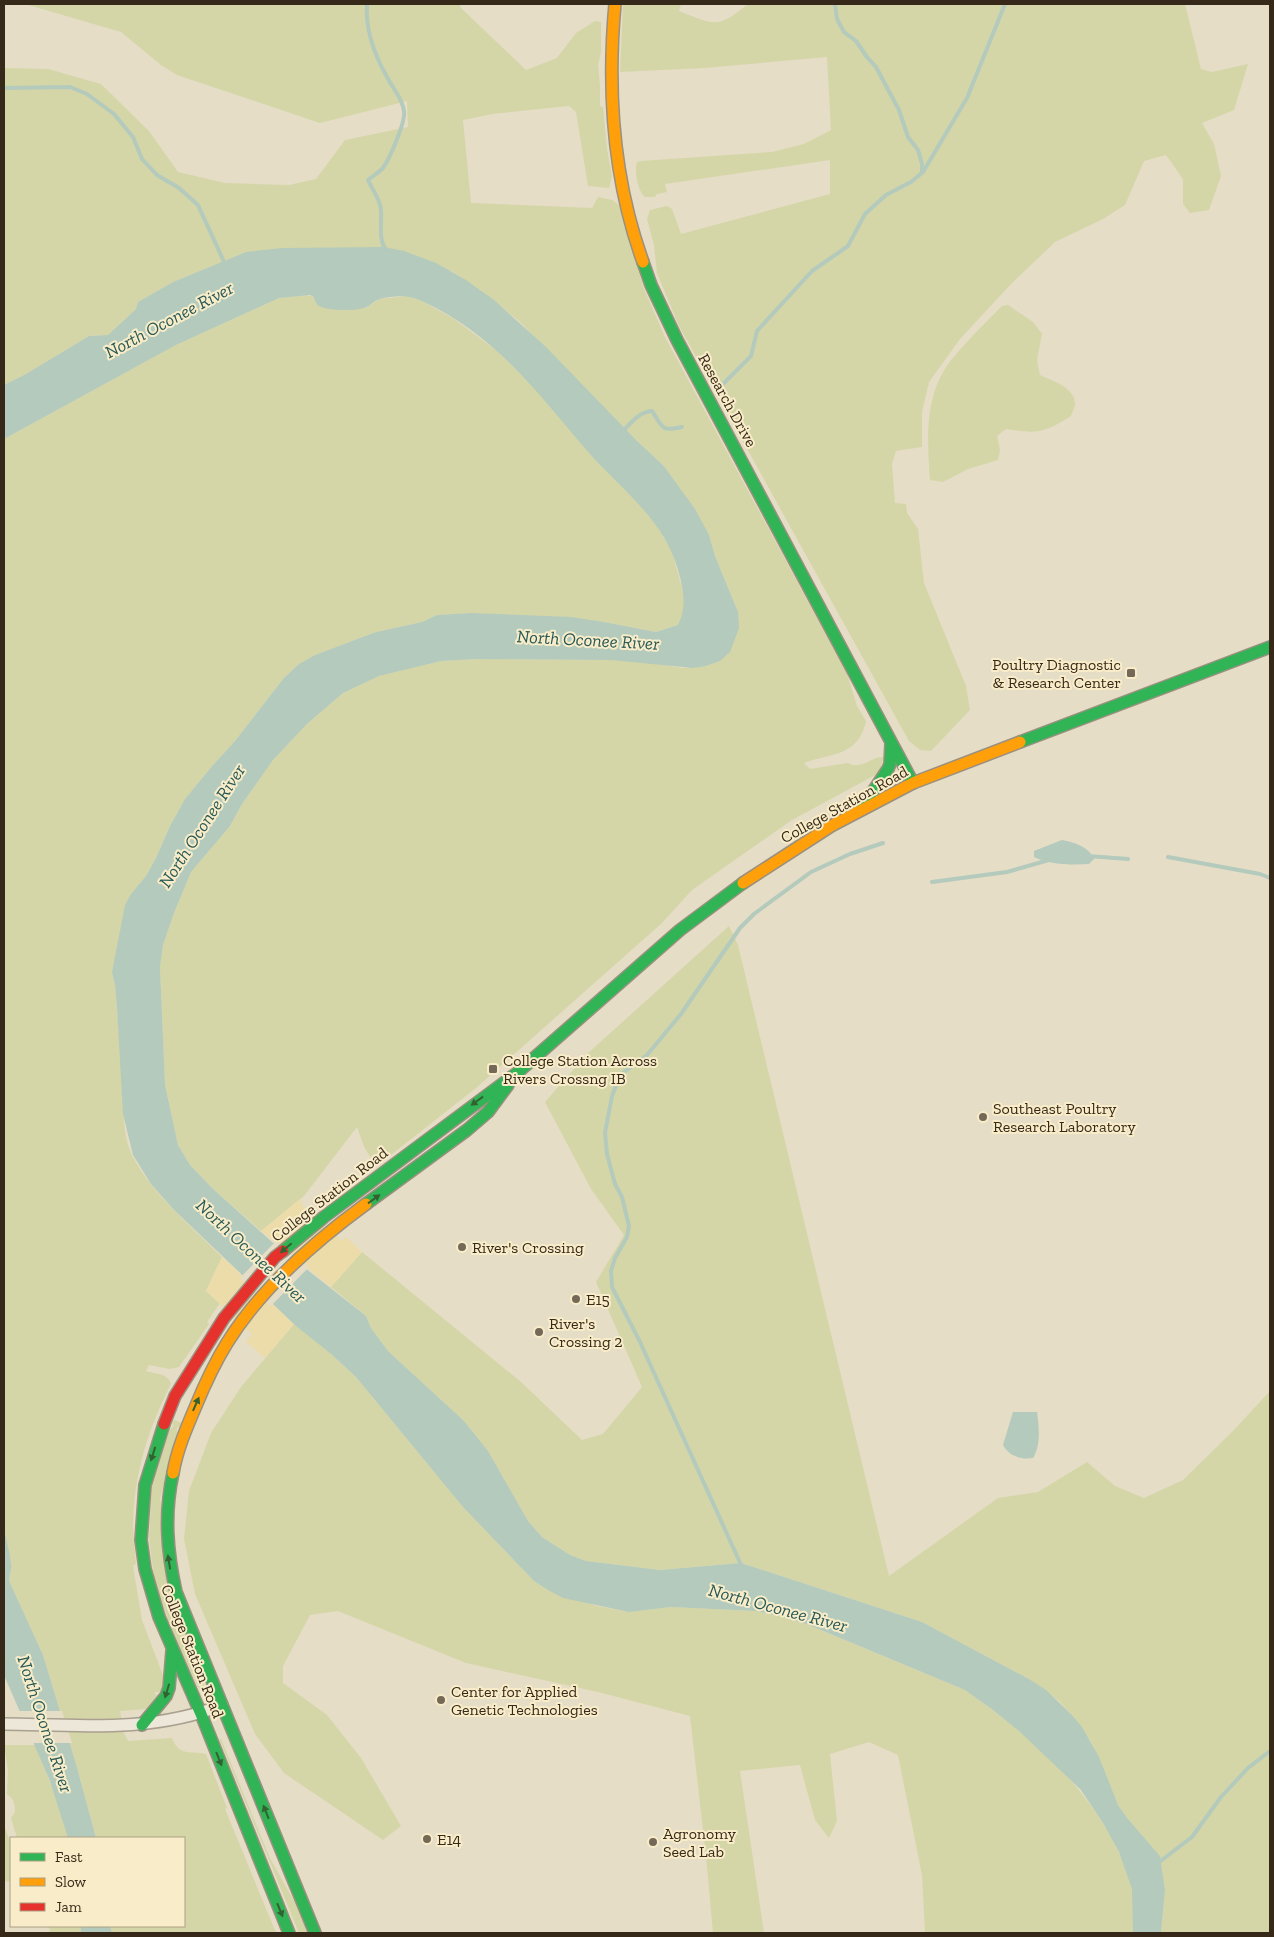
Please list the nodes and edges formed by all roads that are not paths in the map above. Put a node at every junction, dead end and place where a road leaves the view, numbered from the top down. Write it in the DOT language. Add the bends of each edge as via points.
graph roads {
  1 [pos="615,4"];
  2 [pos="1270,647"];
  3 [pos="891,741"];
  4 [pos="913,783"];
  5 [pos="861,810"];
  6 [pos="517,1073"];
  7 [pos="172,1649"];
  8 [pos="222,1706"];
  9 [pos="201,1714"];
  10 [pos="4,1724"];
  11 [pos="142,1725"];
  12 [pos="289,1933"];
  13 [pos="315,1933"];
  1 -- 3 [label="main road, Research Drive" via="612,73 617,153 632,226 651,285 677,340"];
  2 -- 4 [label="main road, College Station Road"];
  3 -- 4 [label="main road, Research Drive"];
  3 -- 5 [label="main road" via="890,764"];
  4 -- 5 [label="main road, College Station Road"];
  5 -- 6 [label="main road, College Station Road" via="715,902"];
  6 -- 7 [label="main road, College Station Road, one-way" via="275,1257 224,1318 175,1396 151,1459 145,1485 141,1540 158,1616"];
  8 -- 6 [label="main road, College Station Road, one-way" via="168,1565 166,1518 173,1465 193,1411 236,1329 283,1274 335,1227 486,1114"];
  7 -- 9 [label="main road, College Station Road"];
  7 -- 11 [label="main road, one-way" via="166,1696"];
  8 -- 9 [label="street"];
  13 -- 8 [label="main road, College Station Road, one-way"];
  9 -- 11 [label="street"];
  9 -- 12 [label="main road, College Station Road, one-way"];
  10 -- 11 [label="street"];
}
